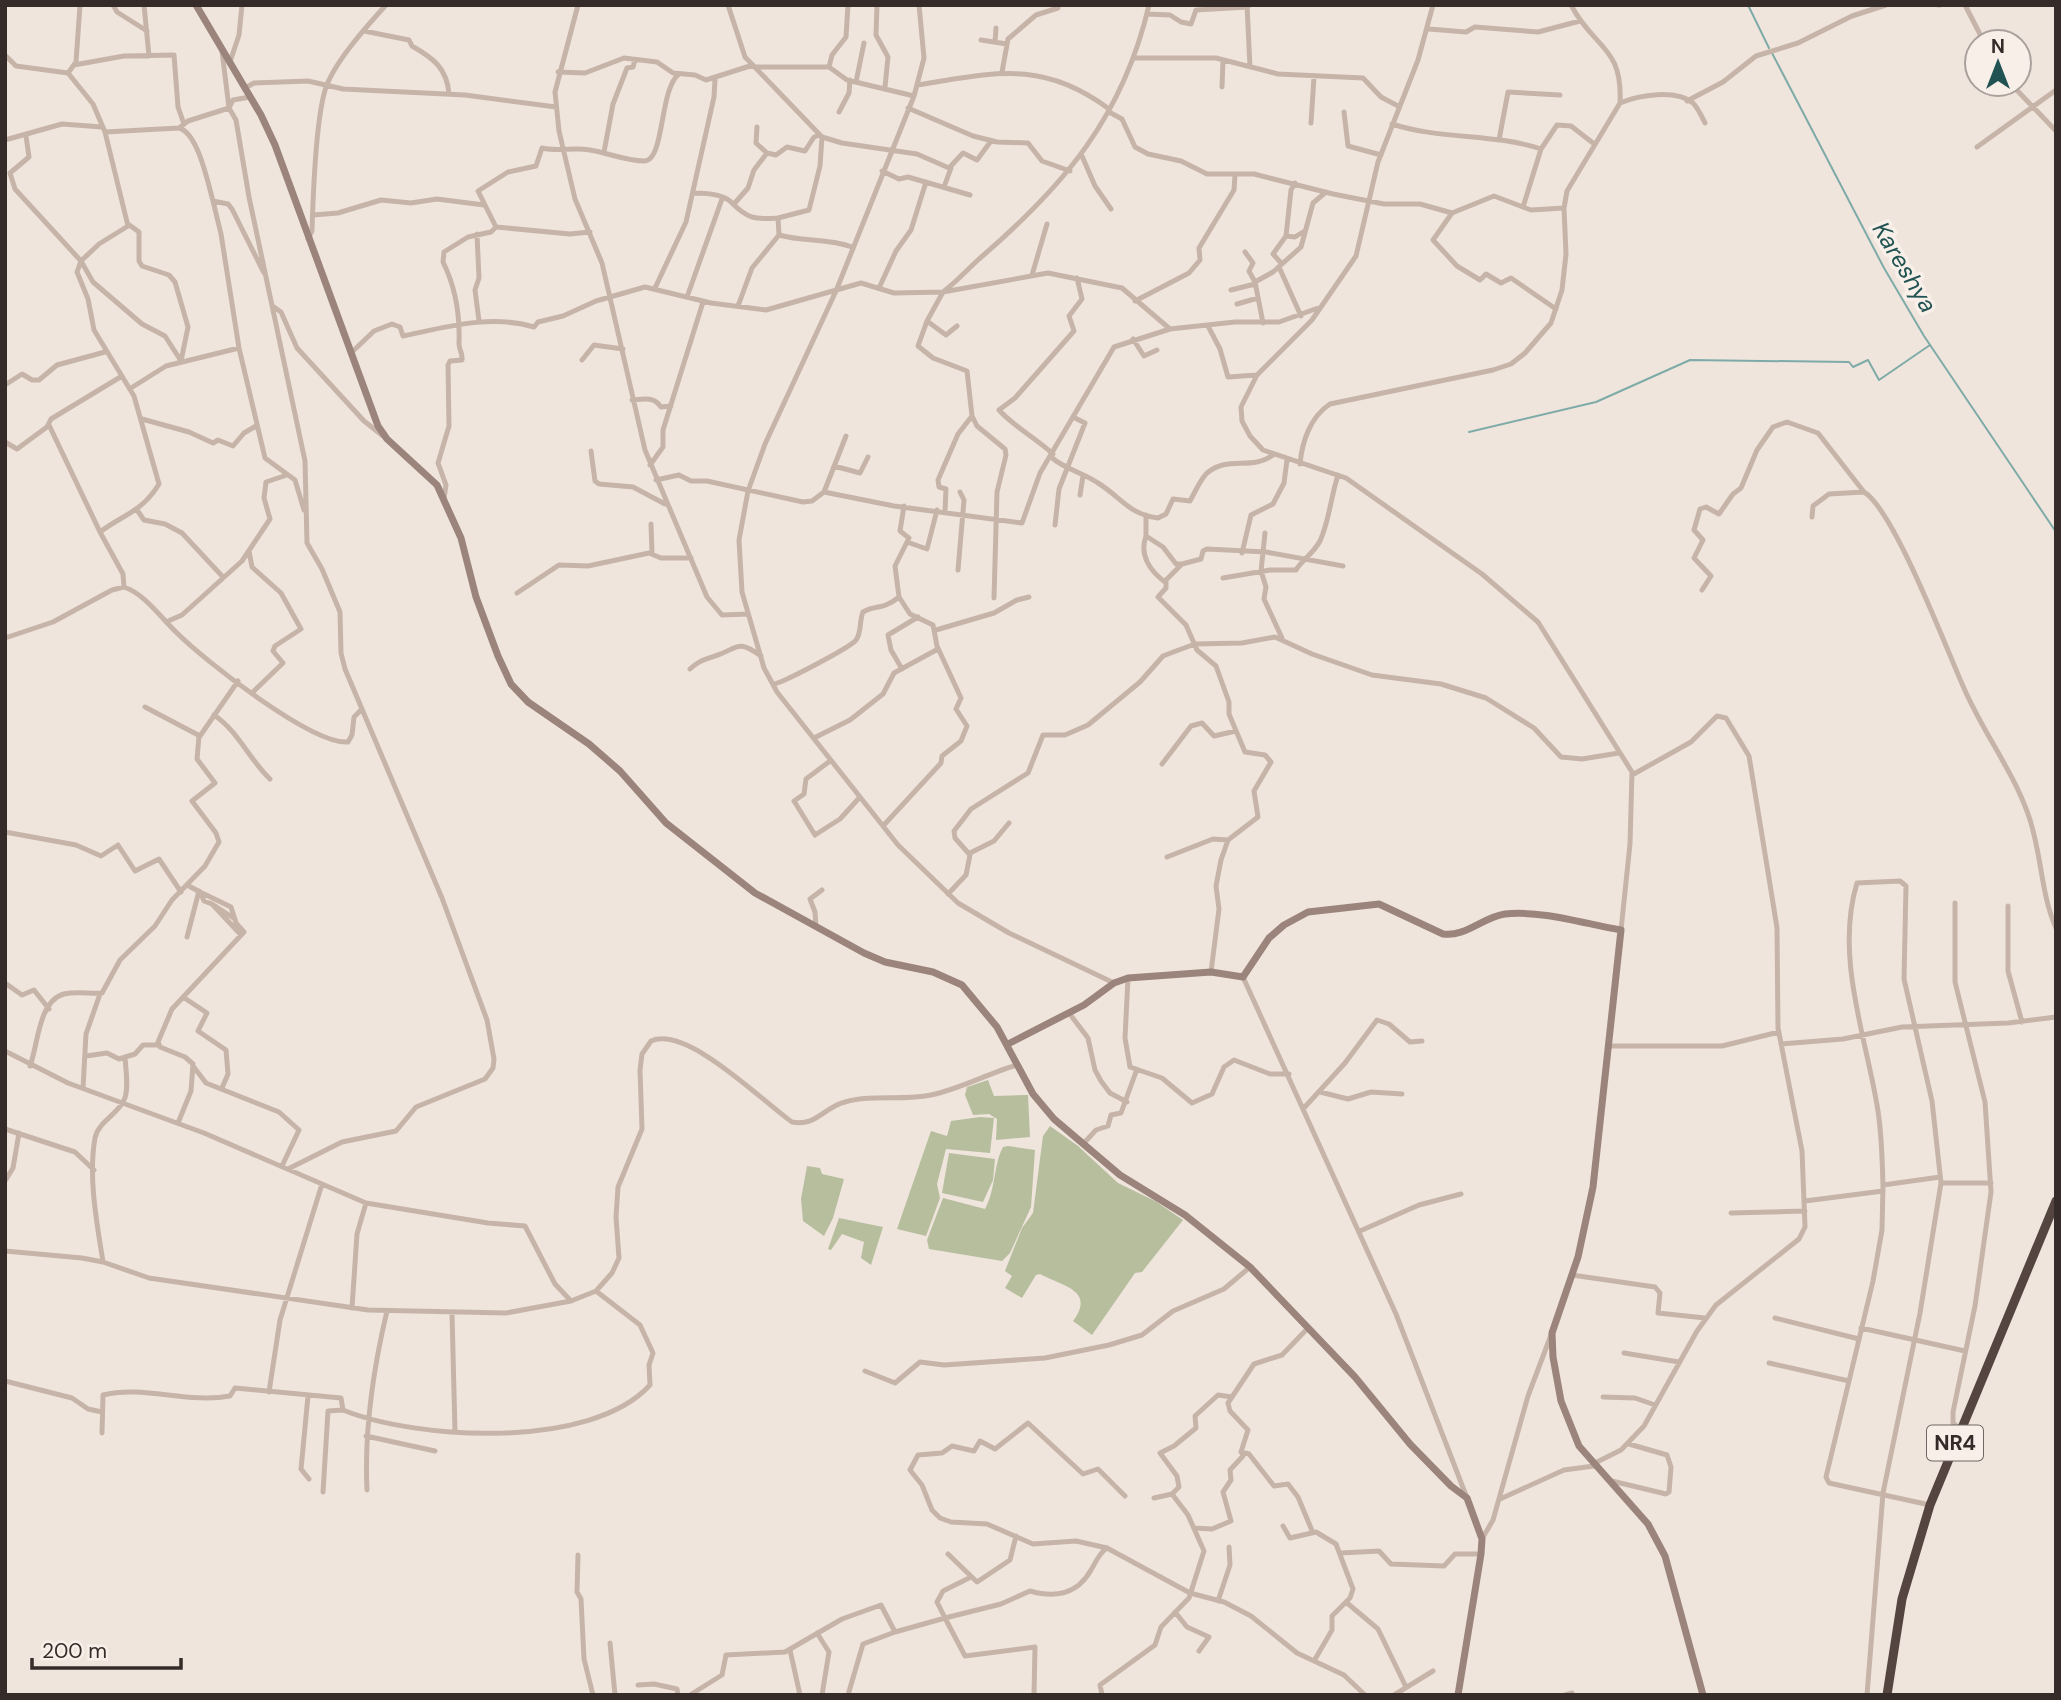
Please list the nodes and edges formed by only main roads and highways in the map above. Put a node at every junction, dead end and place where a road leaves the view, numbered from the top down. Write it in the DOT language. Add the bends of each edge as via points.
graph roads {
  1 [pos="2056,1201"];
  2 [pos="1887,1695"];
  1 -- 2 [label="highway, NR4" via="1930,1504 1902,1599"];
}
